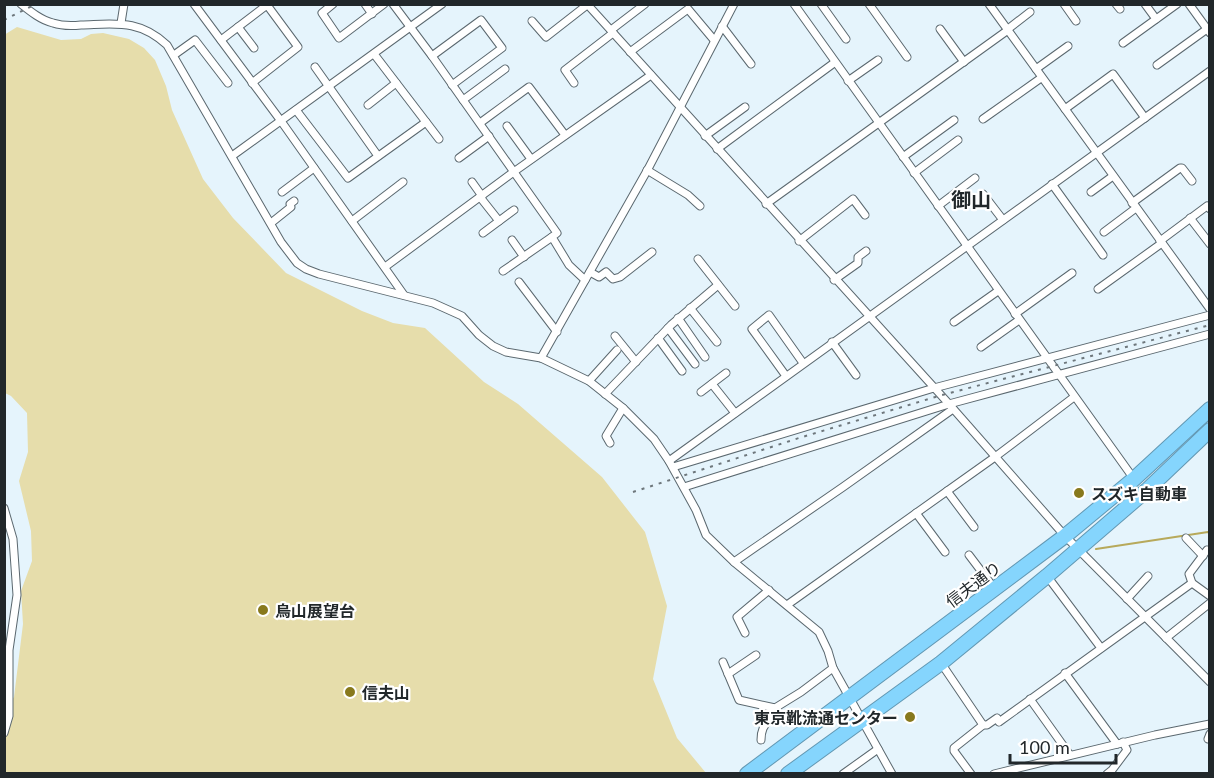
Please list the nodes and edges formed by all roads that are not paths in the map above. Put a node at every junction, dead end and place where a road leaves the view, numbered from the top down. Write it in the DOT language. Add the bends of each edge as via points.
graph roads {
  1 [pos="21,4"];
  2 [pos="124,4"];
  3 [pos="194,4"];
  4 [pos="333,4"];
  5 [pos="365,4"];
  6 [pos="384,4"];
  7 [pos="393,4"];
  8 [pos="442,4"];
  9 [pos="645,4"];
  10 [pos="734,4"];
  11 [pos="794,4"];
  12 [pos="821,4"];
  13 [pos="868,4"];
  14 [pos="989,4"];
  15 [pos="1064,4"];
  16 [pos="1145,4"];
  17 [pos="1177,4"];
  18 [pos="1189,4"];
  19 [pos="587,5"];
  20 [pos="1030,12"];
  21 [pos="372,14"];
  22 [pos="1156,19"];
  23 [pos="532,21"];
  24 [pos="1076,21"];
  25 [pos="121,23"];
  26 [pos="722,26"];
  27 [pos="238,27"];
  28 [pos="411,27"];
  29 [pos="940,29"];
  30 [pos="1008,30"];
  31 [pos="612,31"];
  32 [pos="1208,31"];
  33 [pos="846,39"];
  34 [pos="221,40"];
  35 [pos="714,40"];
  36 [pos="1123,43"];
  37 [pos="1068,46"];
  38 [pos="254,48"];
  39 [pos="630,52"];
  40 [pos="374,54"];
  41 [pos="174,56"];
  42 [pos="432,56"];
  43 [pos="907,57"];
  44 [pos="878,60"];
  45 [pos="964,62"];
  46 [pos="834,63"];
  47 [pos="751,64"];
  48 [pos="1157,65"];
  49 [pos="315,68"];
  50 [pos="505,69"];
  51 [pos="1036,69"];
  52 [pos="1209,71"];
  53 [pos="651,75"];
  54 [pos="1041,78"];
  55 [pos="848,81"];
  56 [pos="228,83"];
  57 [pos="252,83"];
  58 [pos="396,83"];
  59 [pos="574,83"];
  60 [pos="452,85"];
  61 [pos="328,87"];
  62 [pos="463,100"];
  63 [pos="368,105"];
  64 [pos="745,107"];
  65 [pos="679,108"];
  66 [pos="1065,109"];
  67 [pos="296,110"];
  68 [pos="1145,118"];
  69 [pos="983,119"];
  70 [pos="954,120"];
  71 [pos="281,122"];
  72 [pos="426,122"];
  73 [pos="480,123"];
  74 [pos="879,123"];
  75 [pos="507,126"];
  76 [pos="565,135"];
  77 [pos="489,136"];
  78 [pos="705,136"];
  79 [pos="439,139"];
  80 [pos="958,140"];
  81 [pos="717,149"];
  82 [pos="1096,153"];
  83 [pos="232,156"];
  84 [pos="378,156"];
  85 [pos="903,158"];
  86 [pos="459,159"];
  87 [pos="531,159"];
  88 [pos="314,168"];
  89 [pos="647,170"];
  90 [pos="515,171"];
  91 [pos="914,172"];
  92 [pos="1113,176"];
  93 [pos="975,178"];
  94 [pos="1192,181"];
  95 [pos="403,182"];
  96 [pos="471,182"];
  97 [pos="1052,184"];
  98 [pos="282,192"];
  99 [pos="1091,192"];
  100 [pos="983,194"];
  101 [pos="481,196"];
  102 [pos="294,201"];
  103 [pos="766,204"];
  104 [pos="700,206"];
  105 [pos="938,206"];
  106 [pos="1134,206"];
  107 [pos="514,210"];
  108 [pos="1209,210"];
  109 [pos="865,215"];
  110 [pos="1190,218"];
  111 [pos="1003,220"];
  112 [pos="351,221"];
  113 [pos="499,221"];
  114 [pos="271,223"];
  115 [pos="1104,232"];
  116 [pos="483,233"];
  117 [pos="552,237"];
  118 [pos="512,240"];
  119 [pos="799,241"];
  120 [pos="1161,242"];
  121 [pos="1209,244"];
  122 [pos="967,246"];
  123 [pos="866,251"];
  124 [pos="652,252"];
  125 [pos="1103,255"];
  126 [pos="524,257"];
  127 [pos="698,259"];
  128 [pos="385,267"];
  129 [pos="503,271"];
  130 [pos="590,272"];
  131 [pos="1072,273"];
  132 [pos="585,280"];
  133 [pos="834,280"];
  134 [pos="519,282"];
  135 [pos="718,285"];
  136 [pos="1098,289"];
  137 [pos="998,291"];
  138 [pos="404,295"];
  139 [pos="735,306"];
  140 [pos="690,308"];
  141 [pos="1209,309"];
  142 [pos="1209,315"];
  143 [pos="868,316"];
  144 [pos="1017,317"];
  145 [pos="678,318"];
  146 [pos="954,322"];
  147 [pos="668,328"];
  148 [pos="556,332"];
  149 [pos="1209,334"];
  150 [pos="615,336"];
  151 [pos="658,338"];
  152 [pos="717,342"];
  153 [pos="832,342"];
  154 [pos="981,347"];
  155 [pos="617,350"];
  156 [pos="705,357"];
  157 [pos="541,358"];
  158 [pos="1046,358"];
  159 [pos="636,362"];
  160 [pos="803,363"];
  161 [pos="695,364"];
  162 [pos="682,371"];
  163 [pos="726,373"];
  164 [pos="1057,374"];
  165 [pos="856,375"];
  166 [pos="786,376"];
  167 [pos="589,381"];
  168 [pos="712,384"];
  169 [pos="934,388"];
  170 [pos="701,392"];
  171 [pos="605,394"];
  172 [pos="1074,397"];
  173 [pos="951,406"];
  174 [pos="623,408"];
  175 [pos="1209,409"];
  176 [pos="735,413"];
  177 [pos="1207,438"];
  178 [pos="610,443"];
  179 [pos="995,457"];
  180 [pos="671,464"];
  181 [pos="1134,479"];
  182 [pos="684,487"];
  183 [pos="947,491"];
  184 [pos="4,508"];
  185 [pos="916,513"];
  186 [pos="974,527"];
  187 [pos="1065,536"];
  188 [pos="1186,538"];
  189 [pos="1079,549"];
  190 [pos="945,552"];
  191 [pos="969,555"];
  192 [pos="734,562"];
  193 [pos="1047,576"];
  194 [pos="1148,576"];
  195 [pos="1192,583"];
  196 [pos="994,588"];
  197 [pos="769,590"];
  198 [pos="1209,596"];
  199 [pos="1126,599"];
  200 [pos="1209,603"];
  201 [pos="787,605"];
  202 [pos="1144,617"];
  203 [pos="745,633"];
  204 [pos="1166,638"];
  205 [pos="1101,648"];
  206 [pos="756,655"];
  207 [pos="723,662"];
  208 [pos="941,663"];
  209 [pos="833,668"];
  210 [pos="1065,673"];
  211 [pos="728,674"];
  212 [pos="1208,676"];
  213 [pos="850,696"];
  214 [pos="1030,699"];
  215 [pos="775,708"];
  216 [pos="862,718"];
  217 [pos="983,724"];
  218 [pos="1209,724"];
  219 [pos="4,733"];
  220 [pos="761,740"];
  221 [pos="1120,743"];
  222 [pos="878,749"];
  223 [pos="1070,755"];
  224 [pos="747,774"];
  225 [pos="788,774"];
  226 [pos="843,774"];
  227 [pos="892,774"];
  228 [pos="971,774"];
  229 [pos="994,774"];
  230 [pos="1107,774"];
  1 -- 25 [label="street" via="54,24"];
  2 -- 25 [label="street"];
  3 -- 34 [label="street"];
  4 -- 21 [label="street" via="322,13 339,38"];
  5 -- 21 [label="street"];
  6 -- 21 [label="street"];
  7 -- 28 [label="street"];
  8 -- 28 [label="street"];
  9 -- 31 [label="street"];
  10 -- 26 [label="street"];
  11 -- 46 [label="street"];
  12 -- 33 [label="street"];
  13 -- 43 [label="street"];
  14 -- 30 [label="street"];
  15 -- 24 [label="street"];
  16 -- 22 [label="street"];
  17 -- 22 [label="street"];
  18 -- 32 [label="street"];
  19 -- 23 [label="street" via="546,37"];
  19 -- 31 [label="street"];
  20 -- 30 [label="street"];
  22 -- 36 [label="street"];
  25 -- 41 [label="street" via="156,35"];
  26 -- 35 [label="street"];
  26 -- 47 [label="street"];
  27 -- 34 [label="street"];
  27 -- 38 [label="street"];
  27 -- 57 [label="street" via="267,5 298,46"];
  28 -- 40 [label="street"];
  28 -- 42 [label="street"];
  29 -- 45 [label="street"];
  30 -- 45 [label="street"];
  30 -- 51 [label="street"];
  31 -- 39 [label="street"];
  31 -- 59 [label="street" via="565,70"];
  32 -- 48 [label="street"];
  34 -- 57 [label="street"];
  35 -- 39 [label="street" via="688,9"];
  35 -- 65 [label="street"];
  37 -- 51 [label="street"];
  39 -- 53 [label="street"];
  40 -- 58 [label="street"];
  40 -- 61 [label="street"];
  41 -- 56 [label="street" via="195,40"];
  41 -- 83 [label="street"];
  42 -- 60 [label="street"];
  42 -- 60 [label="street" via="481,20 502,48"];
  44 -- 55 [label="street"];
  45 -- 74 [label="street"];
  46 -- 55 [label="street"];
  46 -- 81 [label="street"];
  49 -- 61 [label="street"];
  50 -- 62 [label="street"];
  51 -- 54 [label="street"];
  52 -- 68 [label="street"];
  53 -- 65 [label="street"];
  53 -- 76 [label="street"];
  54 -- 66 [label="street"];
  54 -- 69 [label="street"];
  55 -- 74 [label="street"];
  57 -- 71 [label="street"];
  58 -- 63 [label="street"];
  58 -- 72 [label="street"];
  60 -- 62 [label="street"];
  61 -- 67 [label="street"];
  61 -- 84 [label="street"];
  62 -- 73 [label="street"];
  64 -- 78 [label="street"];
  65 -- 78 [label="street"];
  65 -- 89 [label="street"];
  66 -- 68 [label="street" via="1113,74"];
  66 -- 82 [label="street"];
  67 -- 71 [label="street"];
  67 -- 84 [label="street" via="348,178"];
  68 -- 82 [label="street"];
  70 -- 85 [label="street"];
  71 -- 83 [label="street"];
  71 -- 88 [label="street"];
  72 -- 79 [label="street"];
  72 -- 84 [label="street"];
  73 -- 76 [label="street" via="529,87"];
  73 -- 77 [label="street"];
  74 -- 85 [label="street"];
  74 -- 103 [label="street"];
  75 -- 87 [label="street"];
  76 -- 87 [label="street"];
  77 -- 86 [label="street"];
  77 -- 90 [label="street"];
  78 -- 81 [label="street"];
  80 -- 91 [label="street"];
  81 -- 103 [label="street"];
  82 -- 92 [label="street"];
  82 -- 97 [label="street"];
  83 -- 114 [label="street"];
  85 -- 91 [label="street"];
  87 -- 90 [label="street"];
  88 -- 98 [label="street"];
  88 -- 112 [label="street"];
  89 -- 104 [label="street"];
  89 -- 130 [label="street"];
  90 -- 101 [label="street"];
  90 -- 117 [label="street" via="557,233"];
  91 -- 105 [label="street"];
  92 -- 99 [label="street"];
  92 -- 106 [label="street"];
  93 -- 105 [label="street"];
  94 -- 106 [label="street" via="1180,168"];
  95 -- 112 [label="street"];
  96 -- 101 [label="street"];
  97 -- 111 [label="street"];
  97 -- 125 [label="street"];
  100 -- 111 [label="street"];
  101 -- 113 [label="street"];
  101 -- 128 [label="street"];
  102 -- 114 [label="street"];
  103 -- 119 [label="street"];
  105 -- 122 [label="street"];
  106 -- 115 [label="street"];
  106 -- 120 [label="street"];
  107 -- 113 [label="street"];
  108 -- 110 [label="street" via="1207,206"];
  109 -- 119 [label="street" via="853,200"];
  110 -- 120 [label="street"];
  110 -- 121 [label="street"];
  111 -- 122 [label="street"];
  112 -- 128 [label="street"];
  113 -- 116 [label="street"];
  114 -- 138 [label="street" via="288,253 306,269"];
  117 -- 126 [label="street"];
  117 -- 132 [label="street" via="569,265"];
  118 -- 126 [label="street"];
  119 -- 133 [label="street"];
  120 -- 136 [label="street"];
  120 -- 141 [label="street"];
  122 -- 137 [label="street"];
  122 -- 143 [label="street"];
  123 -- 133 [label="street"];
  124 -- 130 [label="street" via="620,277 613,279 606,272 599,278"];
  126 -- 129 [label="street"];
  127 -- 135 [label="street"];
  128 -- 138 [label="street"];
  130 -- 132 [label="street"];
  131 -- 144 [label="street"];
  132 -- 148 [label="street"];
  133 -- 143 [label="street"];
  134 -- 148 [label="street"];
  135 -- 139 [label="street"];
  135 -- 140 [label="street"];
  137 -- 144 [label="street"];
  137 -- 146 [label="street"];
  138 -- 157 [label="street" via="462,316 493,346 506,352"];
  140 -- 145 [label="street"];
  140 -- 152 [label="street"];
  142 -- 158 [label="street"];
  143 -- 153 [label="street"];
  143 -- 169 [label="street"];
  144 -- 154 [label="street"];
  144 -- 158 [label="street"];
  145 -- 147 [label="street"];
  145 -- 156 [label="street"];
  147 -- 151 [label="street"];
  147 -- 161 [label="street"];
  148 -- 157 [label="street"];
  149 -- 164 [label="street"];
  150 -- 159 [label="street"];
  151 -- 159 [label="street"];
  151 -- 162 [label="street"];
  153 -- 160 [label="street"];
  153 -- 165 [label="street"];
  155 -- 167 [label="street"];
  157 -- 167 [label="street"];
  158 -- 164 [label="street"];
  158 -- 169 [label="street"];
  159 -- 171 [label="street"];
  160 -- 166 [label="street"];
  160 -- 166 [label="street" via="769,315 752,329"];
  163 -- 168 [label="street"];
  164 -- 172 [label="street"];
  164 -- 173 [label="street"];
  166 -- 176 [label="street"];
  167 -- 171 [label="street"];
  168 -- 170 [label="street"];
  168 -- 176 [label="street"];
  169 -- 173 [label="street"];
  169 -- 180 [label="street"];
  171 -- 174 [label="street"];
  172 -- 179 [label="street"];
  172 -- 181 [label="street"];
  173 -- 179 [label="street"];
  173 -- 182 [label="street"];
  173 -- 192 [label="street"];
  174 -- 178 [label="street" via="606,436"];
  174 -- 180 [label="street" via="654,439"];
  175 -- 181 [label="highway, 信夫通り"];
  176 -- 180 [label="street"];
  177 -- 189 [label="highway"];
  179 -- 183 [label="street"];
  179 -- 187 [label="street"];
  180 -- 182 [label="street"];
  181 -- 187 [label="highway, 信夫通り"];
  182 -- 192 [label="street" via="706,535"];
  183 -- 185 [label="street"];
  183 -- 186 [label="street"];
  184 -- 219 [label="street" via="13,539 17,595 9,650 9,716"];
  185 -- 190 [label="street"];
  185 -- 201 [label="street"];
  187 -- 189 [label="street"];
  187 -- 196 [label="highway, 信夫通り"];
  188 -- 195 [label="street" via="1205,553 1189,572"];
  189 -- 193 [label="highway"];
  189 -- 199 [label="street"];
  191 -- 196 [label="street"];
  192 -- 197 [label="street"];
  193 -- 205 [label="street"];
  193 -- 208 [label="highway"];
  194 -- 199 [label="street"];
  195 -- 198 [label="street"];
  195 -- 202 [label="street"];
  196 -- 213 [label="highway, 信夫通り"];
  197 -- 201 [label="street"];
  197 -- 203 [label="street" via="737,617"];
  199 -- 202 [label="street"];
  200 -- 204 [label="street"];
  201 -- 209 [label="street" via="819,632"];
  202 -- 204 [label="street"];
  202 -- 205 [label="street"];
  204 -- 212 [label="street"];
  205 -- 210 [label="street"];
  206 -- 211 [label="street"];
  207 -- 211 [label="street"];
  208 -- 216 [label="highway"];
  208 -- 217 [label="street"];
  209 -- 213 [label="street"];
  209 -- 215 [label="street"];
  210 -- 214 [label="street"];
  210 -- 221 [label="street"];
  211 -- 215 [label="street" via="739,700"];
  213 -- 216 [label="street"];
  213 -- 224 [label="highway, 信夫通り"];
  214 -- 217 [label="street" via="999,722 997,718"];
  214 -- 223 [label="street"];
  215 -- 220 [label="street" via="761,730"];
  216 -- 222 [label="street"];
  216 -- 225 [label="highway"];
  217 -- 228 [label="street" via="954,748"];
  218 -- 221 [label="street"];
  221 -- 223 [label="street"];
  221 -- 230 [label="street" via="1127,750"];
  222 -- 226 [label="street"];
  222 -- 227 [label="street"];
  223 -- 229 [label="street"];
}
